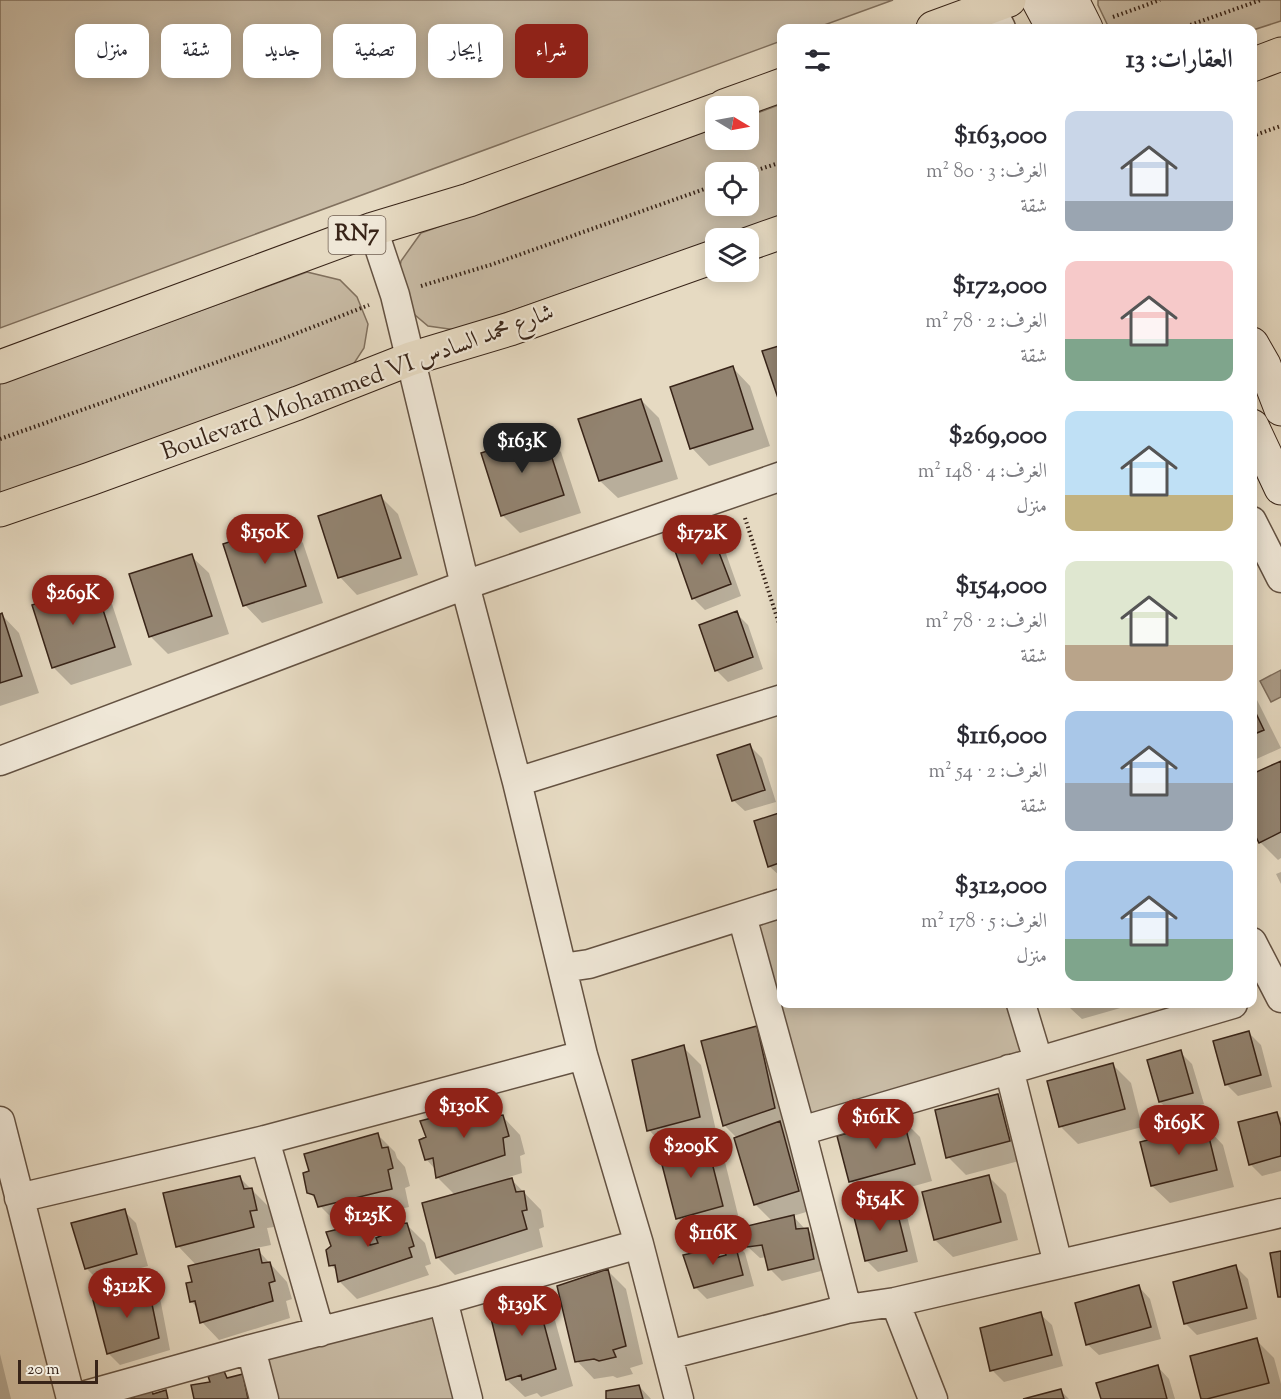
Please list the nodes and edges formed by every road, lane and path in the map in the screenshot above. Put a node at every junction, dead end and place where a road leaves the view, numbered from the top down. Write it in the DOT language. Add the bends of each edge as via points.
graph roads {
  1 [pos="1038,0"];
  2 [pos="1071,0"];
  3 [pos="1161,0"];
  4 [pos="1261,0"];
  5 [pos="997,9"];
  6 [pos="946,24"];
  7 [pos="1051,24"];
  8 [pos="1097,24"];
  9 [pos="1193,24"];
  10 [pos="1281,54"];
  11 [pos="1257,62"];
  12 [pos="777,87"];
  13 [pos="752,96"];
  14 [pos="705,114"];
  15 [pos="1281,126"];
  16 [pos="1257,134"];
  17 [pos="777,164"];
  18 [pos="759,169"];
  19 [pos="705,189"];
  20 [pos="373,229"];
  21 [pos="777,234"];
  22 [pos="759,240"];
  23 [pos="705,260"];
  24 [pos="394,295"];
  25 [pos="1257,353"];
  26 [pos="410,359"];
  27 [pos="0,366"];
  28 [pos="1281,409"];
  29 [pos="1257,437"];
  30 [pos="0,439"];
  31 [pos="777,478"];
  32 [pos="1281,488"];
  33 [pos="736,491"];
  34 [pos="0,510"];
  35 [pos="1257,531"];
  36 [pos="1281,578"];
  37 [pos="465,585"];
  38 [pos="777,618"];
  39 [pos="777,701"];
  40 [pos="0,761"];
  41 [pos="517,782"];
  42 [pos="777,905"];
  43 [pos="742,916"];
  44 [pos="1257,957"];
  45 [pos="562,968"];
  46 [pos="1270,995"];
  47 [pos="1022,1008"];
  48 [pos="1219,1008"];
  49 [pos="583,1055"];
  50 [pos="1038,1060"];
  51 [pos="1009,1069"];
  52 [pos="0,1121"];
  53 [pos="801,1131"];
  54 [pos="265,1140"];
  55 [pos="19,1198"];
  56 [pos="1281,1213"];
  57 [pos="639,1244"];
  58 [pos="1058,1264"];
  59 [pos="443,1300"];
  60 [pos="895,1302"];
  61 [pos="847,1309"];
  62 [pos="320,1332"];
  63 [pos="251,1349"];
  64 [pos="668,1355"];
  65 [pos="72,1399"];
  66 [pos="264,1399"];
  67 [pos="468,1399"];
  68 [pos="679,1399"];
  69 [pos="933,1399"];
  1 -- 7 [label="main road"];
  2 -- 8 [label="main road"];
  3 -- 8 [label="path"];
  4 -- 9 [label="path"];
  5 -- 6 [label="main road"];
  10 -- 11 [label="main road"];
  12 -- 13 [label="main road"];
  14 -- 20 [label="main road, RN7" via="469,200"];
  15 -- 16 [label="path"];
  17 -- 18 [label="path"];
  19 -- 24 [label="path"];
  20 -- 24 [label="street"];
  20 -- 27 [label="main road, RN7"];
  21 -- 22 [label="main road"];
  23 -- 26 [label="main road, Boulevard Mohammed VI شارع محمد السادس" via="510,329"];
  24 -- 26 [label="street"];
  24 -- 30 [label="path" via="277,341"];
  25 -- 28 [label="main road"];
  26 -- 34 [label="main road, Boulevard Mohammed VI شارع محمد السادس"];
  26 -- 37 [label="street"];
  29 -- 32 [label="main road"];
  31 -- 33 [label="street"];
  33 -- 37 [label="street"];
  33 -- 38 [label="path"];
  35 -- 36 [label="street"];
  37 -- 40 [label="street"];
  37 -- 41 [label="street"];
  39 -- 41 [label="street"];
  41 -- 45 [label="street"];
  42 -- 43 [label="street"];
  43 -- 45 [label="street" via="589,964"];
  43 -- 53 [label="street"];
  44 -- 46 [label="street"];
  45 -- 49 [label="street"];
  47 -- 50 [label="street"];
  48 -- 50 [label="street"];
  49 -- 54 [label="street"];
  49 -- 57 [label="street"];
  50 -- 51 [label="street"];
  51 -- 53 [label="street"];
  51 -- 58 [label="street"];
  52 -- 55 [label="street"];
  53 -- 61 [label="street"];
  54 -- 55 [label="street"];
  54 -- 62 [label="street"];
  55 -- 65 [label="street"];
  56 -- 58 [label="street"];
  57 -- 59 [label="street"];
  57 -- 64 [label="street"];
  58 -- 60 [label="street"];
  59 -- 62 [label="street"];
  59 -- 67 [label="street"];
  60 -- 61 [label="street"];
  60 -- 69 [label="street"];
  61 -- 64 [label="street"];
  62 -- 63 [label="street"];
  63 -- 65 [label="street"];
  63 -- 66 [label="street"];
  64 -- 68 [label="street"];
}
